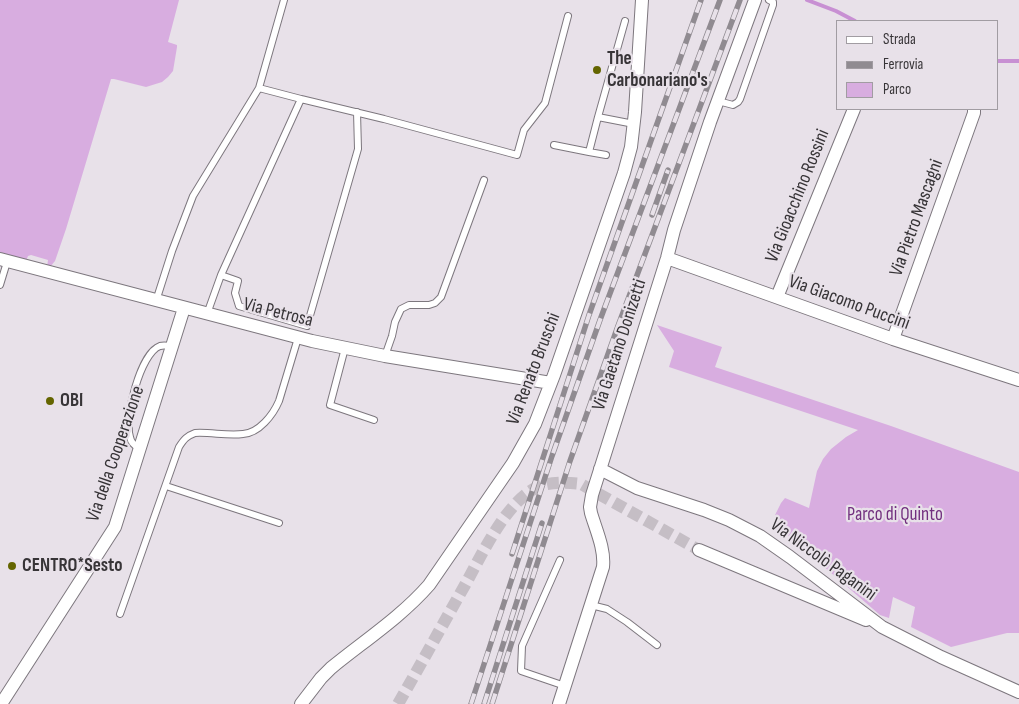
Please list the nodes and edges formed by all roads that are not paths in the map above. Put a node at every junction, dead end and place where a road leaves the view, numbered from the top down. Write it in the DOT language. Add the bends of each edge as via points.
graph roads {
  1 [pos="284,0"];
  2 [pos="642,0"];
  3 [pos="755,0"];
  4 [pos="769,0"];
  5 [pos="568,16"];
  6 [pos="625,21"];
  7 [pos="259,88"];
  8 [pos="301,99"];
  9 [pos="718,101"];
  10 [pos="854,110"];
  11 [pos="974,110"];
  12 [pos="357,112"];
  13 [pos="598,117"];
  14 [pos="634,124"];
  15 [pos="554,145"];
  16 [pos="589,152"];
  17 [pos="606,155"];
  18 [pos="484,180"];
  19 [pos="667,258"];
  20 [pos="2,260"];
  21 [pos="221,275"];
  22 [pos="0,285"];
  23 [pos="777,297"];
  24 [pos="156,301"];
  25 [pos="184,308"];
  26 [pos="207,314"];
  27 [pos="298,338"];
  28 [pos="893,339"];
  29 [pos="172,346"];
  30 [pos="345,348"];
  31 [pos="385,356"];
  32 [pos="1018,378"];
  33 [pos="551,383"];
  34 [pos="374,420"];
  35 [pos="140,448"];
  36 [pos="600,469"];
  37 [pos="166,486"];
  38 [pos="279,523"];
  39 [pos="699,550"];
  40 [pos="560,560"];
  41 [pos="591,605"];
  42 [pos="120,614"];
  43 [pos="882,627"];
  44 [pos="657,645"];
  45 [pos="565,686"];
  46 [pos="1019,692"];
  47 [pos="1,704"];
  48 [pos="301,704"];
  49 [pos="559,704"];
  1 -- 7 [label="lane"];
  2 -- 14 [label="street, Via Renato Bruschi"];
  3 -- 9 [label="street, Via Gaetano Donizetti"];
  4 -- 9 [label="lane" via="774,5 740,99 733,105"];
  5 -- 12 [label="lane" via="545,103 524,130 516,155"];
  6 -- 13 [label="lane"];
  7 -- 8 [label="lane"];
  7 -- 24 [label="lane" via="193,196"];
  8 -- 12 [label="lane"];
  8 -- 21 [label="lane"];
  9 -- 19 [label="street, Via Gaetano Donizetti"];
  10 -- 23 [label="street, Via Gioacchino Rossini"];
  11 -- 28 [label="street, Via Pietro Mascagni"];
  12 -- 21 [label="lane" via="358,149 307,326 239,306 234,293 238,282"];
  13 -- 14 [label="lane"];
  13 -- 16 [label="lane"];
  14 -- 33 [label="street, Via Renato Bruschi" via="624,173"];
  15 -- 16 [label="lane"];
  16 -- 17 [label="lane"];
  18 -- 31 [label="lane" via="441,297 436,303 408,305 401,309"];
  19 -- 23 [label="street, Via Giacomo Puccini"];
  19 -- 36 [label="street, Via Gaetano Donizetti"];
  20 -- 22 [label="lane"];
  20 -- 24 [label="street, Via Petrosa"];
  21 -- 26 [label="lane"];
  23 -- 28 [label="street, Via Giacomo Puccini"];
  24 -- 25 [label="street, Via Petrosa"];
  25 -- 26 [label="street, Via Petrosa"];
  25 -- 29 [label="street, Via della Cooperazione"];
  26 -- 27 [label="street, Via Petrosa"];
  27 -- 30 [label="street, Via Petrosa"];
  27 -- 37 [label="lane" via="279,401 266,421 243,434 205,432 190,435 179,447"];
  28 -- 32 [label="street, Via Giacomo Puccini"];
  29 -- 35 [label="street, Via della Cooperazione"];
  29 -- 35 [label="lane" via="159,346 153,352 136,383 128,427 132,443"];
  30 -- 31 [label="street, Via Petrosa"];
  30 -- 34 [label="lane" via="330,404"];
  31 -- 33 [label="street, Via Petrosa"];
  33 -- 48 [label="street, Via Renato Bruschi" via="536,424 429,585 401,613 331,668"];
  35 -- 47 [label="street, Via della Cooperazione" via="115,526"];
  36 -- 41 [label="street, Via Gaetano Donizetti" via="590,507 603,562"];
  36 -- 43 [label="street, Via Niccolò Paganini" via="637,488 704,510 760,536"];
  37 -- 38 [label="lane"];
  37 -- 42 [label="lane"];
  39 -- 43 [label="street"];
  40 -- 45 [label="lane" via="522,646 521,672"];
  41 -- 44 [label="lane" via="607,609"];
  41 -- 45 [label="street, Via Gaetano Donizetti"];
  43 -- 46 [label="street, Via Niccolò Paganini"];
  45 -- 49 [label="street, Via Gaetano Donizetti"];
}
